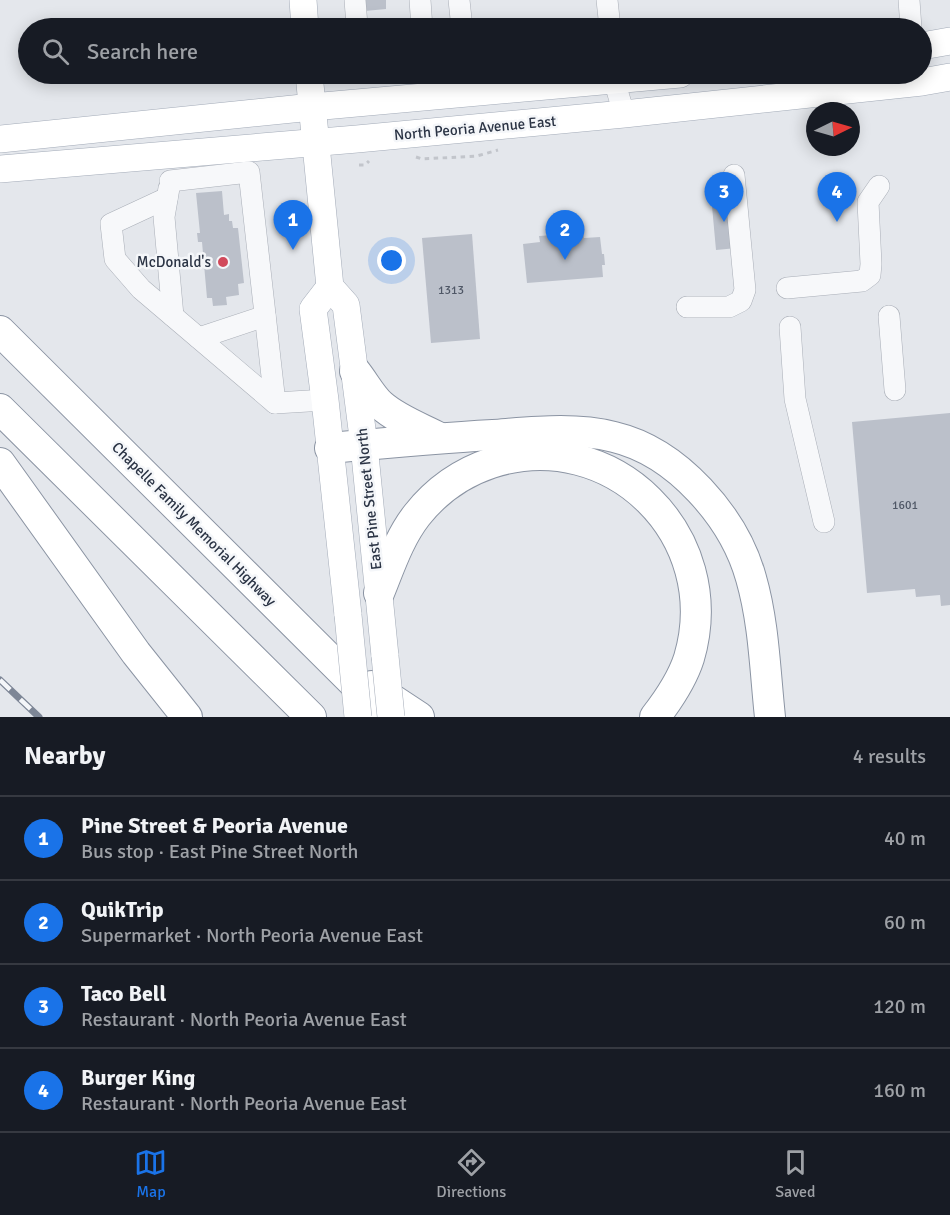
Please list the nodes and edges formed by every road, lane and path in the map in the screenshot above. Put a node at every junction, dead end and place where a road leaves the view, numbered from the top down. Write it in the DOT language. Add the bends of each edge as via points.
graph roads {
  1 [pos="303,0"];
  2 [pos="355,0"];
  3 [pos="420,0"];
  4 [pos="459,0"];
  5 [pos="607,0"];
  6 [pos="909,0"];
  7 [pos="304,18"];
  8 [pos="356,18"];
  9 [pos="421,18"];
  10 [pos="461,18"];
  11 [pos="609,18"];
  12 [pos="910,18"];
  13 [pos="950,41"];
  14 [pos="932,44"];
  15 [pos="950,77"];
  16 [pos="932,78"];
  17 [pos="310,84"];
  18 [pos="544,84"];
  19 [pos="616,84"];
  20 [pos="871,84"];
  21 [pos="312,107"];
  22 [pos="624,114"];
  23 [pos="0,139"];
  24 [pos="315,142"];
  25 [pos="166,155"];
  26 [pos="0,169"];
  27 [pos="734,175"];
  28 [pos="879,186"];
  29 [pos="168,189"];
  30 [pos="330,287"];
  31 [pos="787,288"];
  32 [pos="687,308"];
  33 [pos="173,316"];
  34 [pos="265,316"];
  35 [pos="889,316"];
  36 [pos="790,327"];
  37 [pos="0,331"];
  38 [pos="199,338"];
  39 [pos="355,371"];
  40 [pos="895,390"];
  41 [pos="325,400"];
  42 [pos="275,403"];
  43 [pos="0,409"];
  44 [pos="440,438"];
  45 [pos="364,445"];
  46 [pos="330,448"];
  47 [pos="0,463"];
  48 [pos="824,522"];
  49 [pos="379,593"];
  50 [pos="322,652"];
  51 [pos="187,717"];
  52 [pos="311,717"];
  53 [pos="358,717"];
  54 [pos="389,717"];
  55 [pos="419,717"];
  56 [pos="655,717"];
  57 [pos="770,717"];
  1 -- 7 [label="main road"];
  2 -- 8 [label="street"];
  3 -- 9 [label="street"];
  4 -- 10 [label="street"];
  5 -- 11 [label="street"];
  6 -- 12 [label="street"];
  13 -- 14 [label="main road"];
  15 -- 16 [label="main road, North Peoria Avenue East"];
  17 -- 21 [label="main road, East Pine Street North"];
  18 -- 21 [label="main road"];
  19 -- 22 [label="street"];
  20 -- 22 [label="main road, North Peoria Avenue East"];
  21 -- 23 [label="main road"];
  21 -- 24 [label="main road, East Pine Street North"];
  22 -- 24 [label="main road, North Peoria Avenue East"];
  24 -- 25 [label="main road, North Peoria Avenue East"];
  24 -- 30 [label="main road, East Pine Street North"];
  25 -- 26 [label="main road, North Peoria Avenue East"];
  25 -- 29 [label="street"];
  27 -- 32 [label="street" via="745,290 741,301 729,307"];
  28 -- 31 [label="street" via="868,202 870,275 862,281"];
  29 -- 33 [label="street" via="164,217"];
  29 -- 33 [label="street" via="111,224 115,260"];
  29 -- 34 [label="street" via="249,172"];
  30 -- 39 [label="main road, East Pine Street North" via="346,305"];
  30 -- 41 [label="main road" via="314,309"];
  33 -- 38 [label="street"];
  34 -- 38 [label="street"];
  34 -- 42 [label="street"];
  35 -- 40 [label="street"];
  36 -- 48 [label="street" via="795,399"];
  37 -- 50 [label="highway, Chapelle Family Memorial Highway"];
  38 -- 42 [label="street"];
  39 -- 44 [label="highway" via="386,410"];
  39 -- 45 [label="main road, East Pine Street North"];
  41 -- 42 [label="street"];
  41 -- 46 [label="main road"];
  43 -- 52 [label="highway"];
  44 -- 45 [label="highway"];
  44 -- 57 [label="highway" via="558,430 590,432 615,437 656,455 694,485 722,517 750,576 761,631"];
  45 -- 46 [label="highway"];
  45 -- 49 [label="main road, East Pine Street North"];
  46 -- 53 [label="main road, bridge"];
  47 -- 51 [label="highway" via="136,653"];
  49 -- 54 [label="main road, East Pine Street North, bridge"];
  49 -- 56 [label="highway" via="406,530 432,498 461,476 519,456 558,456 594,465 630,484 664,516 684,551 695,591 689,658 670,698"];
  50 -- 54 [label="highway, Chapelle Family Memorial Highway"];
  50 -- 55 [label="highway"];
}
